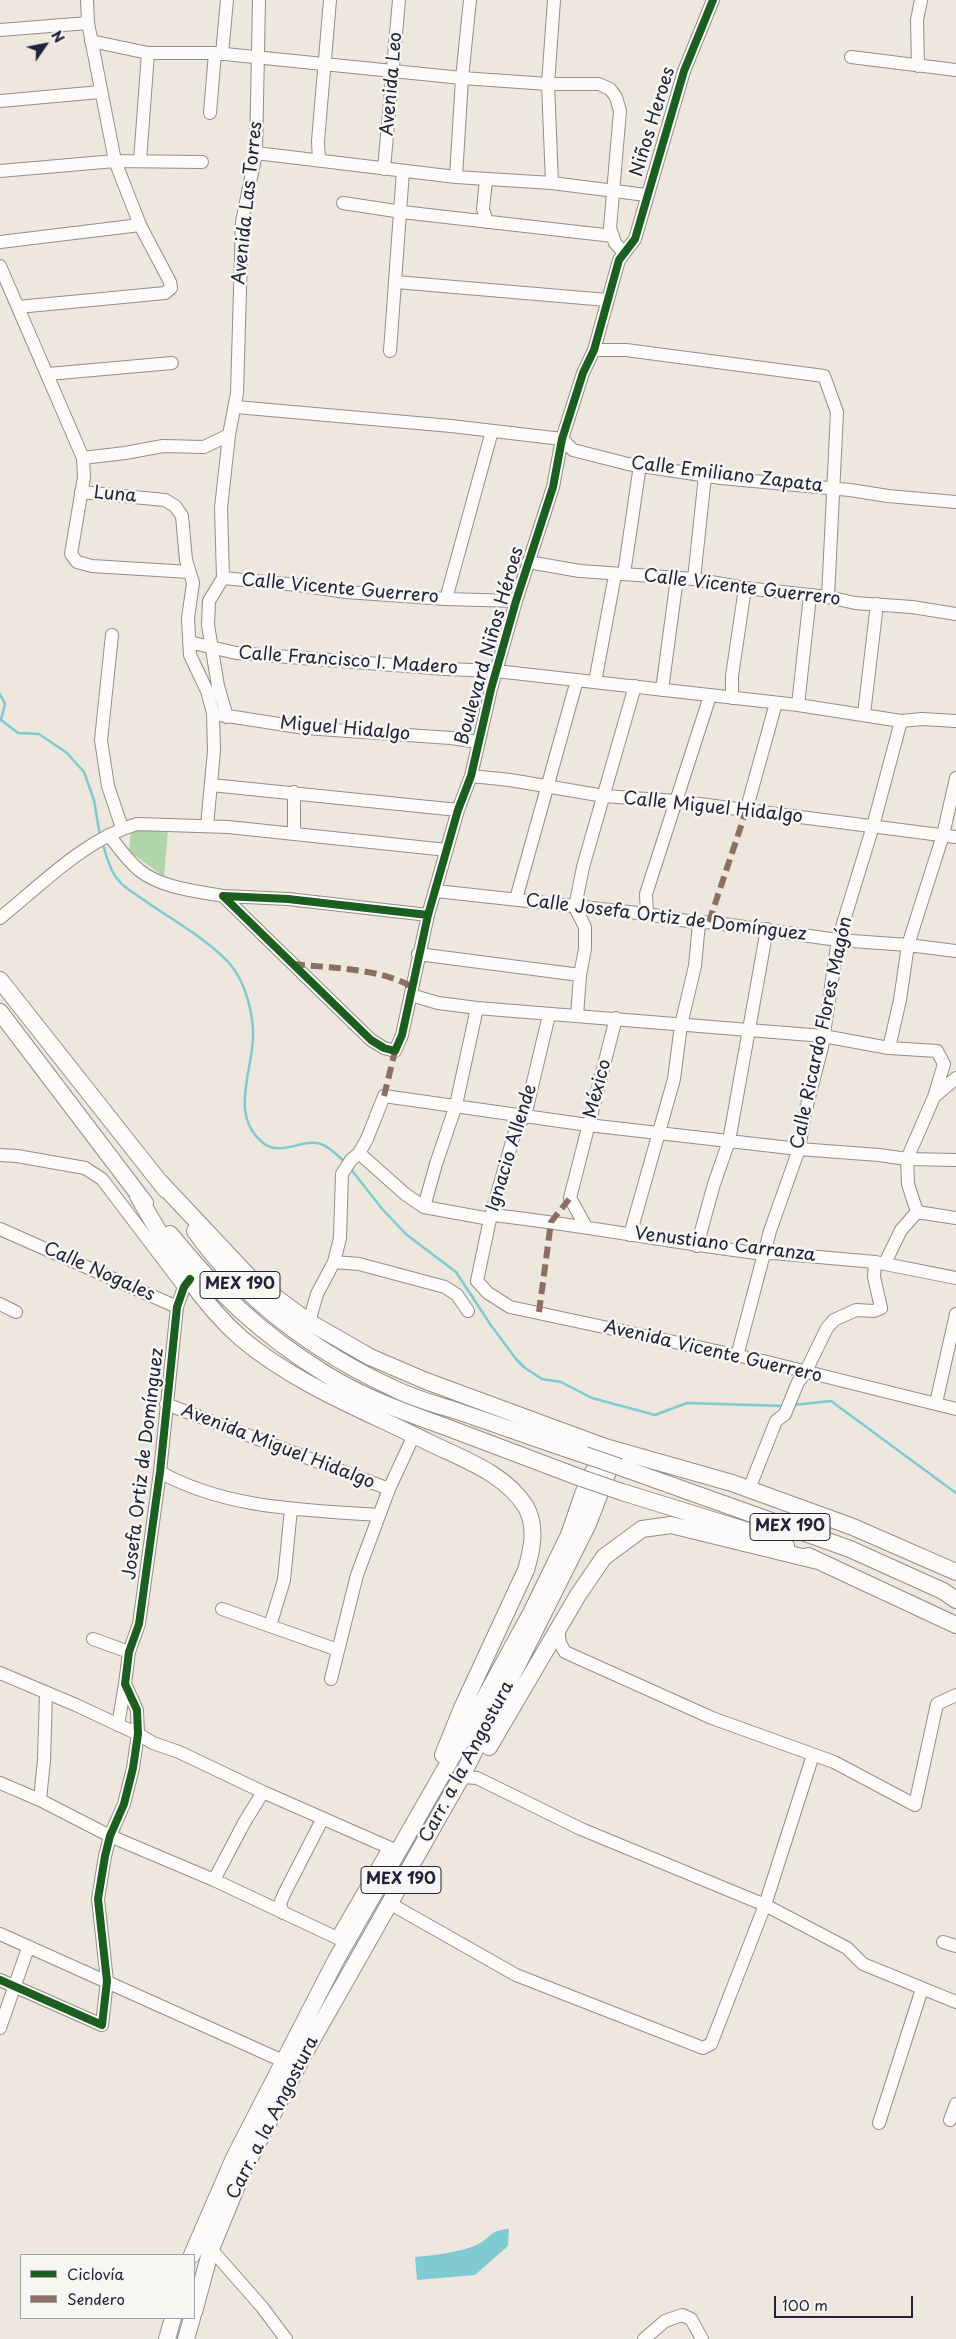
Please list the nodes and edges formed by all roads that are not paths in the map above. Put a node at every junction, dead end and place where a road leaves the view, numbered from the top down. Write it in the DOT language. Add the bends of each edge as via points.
graph roads {
  1 [pos="87,0"];
  2 [pos="227,0"];
  3 [pos="259,0"];
  4 [pos="330,0"];
  5 [pos="400,0"];
  6 [pos="470,0"];
  7 [pos="554,0"];
  8 [pos="714,0"];
  9 [pos="921,0"];
  10 [pos="88,23"];
  11 [pos="0,30"];
  12 [pos="91,41"];
  13 [pos="148,53"];
  14 [pos="219,54"];
  15 [pos="851,57"];
  16 [pos="258,59"];
  17 [pos="326,66"];
  18 [pos="918,66"];
  19 [pos="394,70"];
  20 [pos="956,70"];
  21 [pos="462,78"];
  22 [pos="548,84"];
  23 [pos="100,92"];
  24 [pos="0,101"];
  25 [pos="210,113"];
  26 [pos="256,153"];
  27 [pos="319,160"];
  28 [pos="140,161"];
  29 [pos="115,162"];
  30 [pos="202,162"];
  31 [pos="384,169"];
  32 [pos="0,171"];
  33 [pos="403,171"];
  34 [pos="456,177"];
  35 [pos="486,180"];
  36 [pos="552,183"];
  37 [pos="613,190"];
  38 [pos="646,195"];
  39 [pos="343,203"];
  40 [pos="402,212"];
  41 [pos="486,222"];
  42 [pos="140,225"];
  43 [pos="613,236"];
  44 [pos="0,242"];
  45 [pos="624,253"];
  46 [pos="0,266"];
  47 [pos="396,282"];
  48 [pos="607,300"];
  49 [pos="18,307"];
  50 [pos="594,350"];
  51 [pos="390,351"];
  52 [pos="172,363"];
  53 [pos="48,374"];
  54 [pos="236,407"];
  55 [pos="492,431"];
  56 [pos="229,435"];
  57 [pos="562,439"];
  58 [pos="83,458"];
  59 [pos="640,465"];
  60 [pos="705,476"];
  61 [pos="831,488"];
  62 [pos="81,492"];
  63 [pos="956,502"];
  64 [pos="528,562"];
  65 [pos="189,572"];
  66 [pos="619,574"];
  67 [pos="223,578"];
  68 [pos="677,578"];
  69 [pos="694,579"];
  70 [pos="745,588"];
  71 [pos="810,596"];
  72 [pos="828,597"];
  73 [pos="446,599"];
  74 [pos="516,601"];
  75 [pos="877,604"];
  76 [pos="956,614"];
  77 [pos="112,635"];
  78 [pos="189,642"];
  79 [pos="211,648"];
  80 [pos="496,671"];
  81 [pos="577,680"];
  82 [pos="595,682"];
  83 [pos="635,686"];
  84 [pos="662,690"];
  85 [pos="710,696"];
  86 [pos="732,698"];
  87 [pos="776,703"];
  88 [pos="798,705"];
  89 [pos="213,713"];
  90 [pos="864,714"];
  91 [pos="227,717"];
  92 [pos="901,721"];
  93 [pos="956,721"];
  94 [pos="478,742"];
  95 [pos="470,776"];
  96 [pos="956,778"];
  97 [pos="211,785"];
  98 [pos="547,786"];
  99 [pos="294,792"];
  100 [pos="604,796"];
  101 [pos="676,801"];
  102 [pos="458,810"];
  103 [pos="746,810"];
  104 [pos="207,826"];
  105 [pos="873,826"];
  106 [pos="122,828"];
  107 [pos="294,834"];
  108 [pos="106,836"];
  109 [pos="950,836"];
  110 [pos="447,850"];
  111 [pos="436,891"];
  112 [pos="224,896"];
  113 [pos="516,899"];
  114 [pos="575,907"];
  115 [pos="647,914"];
  116 [pos="428,916"];
  117 [pos="0,918"];
  118 [pos="699,923"];
  119 [pos="767,929"];
  120 [pos="838,940"];
  121 [pos="908,945"];
  122 [pos="956,952"];
  123 [pos="418,954"];
  124 [pos="580,975"];
  125 [pos="0,980"];
  126 [pos="411,996"];
  127 [pos="477,1008"];
  128 [pos="0,1012"];
  129 [pos="549,1015"];
  130 [pos="577,1016"];
  131 [pos="616,1018"];
  132 [pos="681,1025"];
  133 [pos="751,1031"];
  134 [pos="823,1036"];
  135 [pos="890,1048"];
  136 [pos="956,1078"];
  137 [pos="934,1096"];
  138 [pos="456,1105"];
  139 [pos="525,1116"];
  140 [pos="588,1125"];
  141 [pos="658,1132"];
  142 [pos="730,1140"];
  143 [pos="799,1149"];
  144 [pos="359,1154"];
  145 [pos="0,1155"];
  146 [pos="908,1160"];
  147 [pos="956,1160"];
  148 [pos="160,1182"];
  149 [pos="138,1196"];
  150 [pos="424,1206"];
  151 [pos="917,1212"];
  152 [pos="492,1217"];
  153 [pos="956,1218"];
  154 [pos="586,1228"];
  155 [pos="0,1229"];
  156 [pos="630,1235"];
  157 [pos="697,1246"];
  158 [pos="764,1254"];
  159 [pos="334,1262"];
  160 [pos="880,1263"];
  161 [pos="956,1278"];
  162 [pos="477,1281"];
  163 [pos="187,1283"];
  164 [pos="0,1304"];
  165 [pos="177,1307"];
  166 [pos="468,1311"];
  167 [pos="16,1312"];
  168 [pos="956,1314"];
  169 [pos="309,1322"];
  170 [pos="737,1356"];
  171 [pos="805,1373"];
  172 [pos="936,1403"];
  173 [pos="166,1404"];
  174 [pos="956,1409"];
  175 [pos="414,1435"];
  176 [pos="614,1455"];
  177 [pos="160,1472"];
  178 [pos="389,1489"];
  179 [pos="749,1490"];
  180 [pos="291,1508"];
  181 [pos="379,1515"];
  182 [pos="818,1561"];
  183 [pos="956,1572"];
  184 [pos="956,1600"];
  185 [pos="222,1609"];
  186 [pos="956,1625"];
  187 [pos="270,1626"];
  188 [pos="558,1629"];
  189 [pos="93,1639"];
  190 [pos="338,1650"];
  191 [pos="129,1652"];
  192 [pos="565,1652"];
  193 [pos="542,1656"];
  194 [pos="0,1673"];
  195 [pos="331,1679"];
  196 [pos="125,1684"];
  197 [pos="46,1694"];
  198 [pos="956,1695"];
  199 [pos="118,1725"];
  200 [pos="138,1734"];
  201 [pos="813,1755"];
  202 [pos="463,1775"];
  203 [pos="0,1783"];
  204 [pos="264,1792"];
  205 [pos="430,1794"];
  206 [pos="40,1800"];
  207 [pos="323,1818"];
  208 [pos="110,1836"];
  209 [pos="393,1849"];
  210 [pos="214,1880"];
  211 [pos="388,1903"];
  212 [pos="764,1905"];
  213 [pos="283,1913"];
  214 [pos="0,1934"];
  215 [pos="341,1940"];
  216 [pos="943,1942"];
  217 [pos="956,1946"];
  218 [pos="28,1948"];
  219 [pos="0,1980"];
  220 [pos="107,1981"];
  221 [pos="15,1986"];
  222 [pos="922,1989"];
  223 [pos="956,2002"];
  224 [pos="0,2028"];
  225 [pos="283,2061"];
  226 [pos="956,2104"];
  227 [pos="950,2120"];
  228 [pos="879,2123"];
  229 [pos="211,2249"];
  230 [pos="192,2254"];
  231 [pos="195,2308"];
  232 [pos="173,2319"];
  233 [pos="192,2319"];
  234 [pos="167,2339"];
  235 [pos="186,2339"];
  236 [pos="286,2339"];
  237 [pos="644,2339"];
  238 [pos="702,2339"];
  1 -- 10 [label="street"];
  2 -- 14 [label="street"];
  3 -- 16 [label="street, Avenida Las Torres"];
  4 -- 17 [label="street"];
  5 -- 19 [label="street, Avenida Leo"];
  6 -- 21 [label="street"];
  7 -- 22 [label="street"];
  8 -- 38 [label="street, Niños Heroes" via="684,72"];
  9 -- 18 [label="street" via="917,20"];
  10 -- 11 [label="street"];
  10 -- 12 [label="street"];
  12 -- 13 [label="street"];
  12 -- 23 [label="street"];
  13 -- 14 [label="street"];
  13 -- 28 [label="street"];
  14 -- 16 [label="street"];
  14 -- 25 [label="street"];
  15 -- 18 [label="street"];
  16 -- 17 [label="street"];
  16 -- 26 [label="street, Avenida Las Torres"];
  17 -- 19 [label="street"];
  17 -- 27 [label="street"];
  18 -- 20 [label="street"];
  19 -- 21 [label="street"];
  19 -- 31 [label="street, Avenida Leo"];
  21 -- 22 [label="street"];
  21 -- 34 [label="street"];
  22 -- 36 [label="street"];
  22 -- 37 [label="street" via="599,84 610,89 616,97 620,112"];
  23 -- 24 [label="street"];
  23 -- 29 [label="street"];
  26 -- 27 [label="street"];
  26 -- 54 [label="street, Avenida Las Torres" via="241,241"];
  27 -- 31 [label="street"];
  28 -- 29 [label="street"];
  28 -- 30 [label="street"];
  29 -- 32 [label="street"];
  29 -- 42 [label="street"];
  31 -- 33 [label="street"];
  33 -- 34 [label="street"];
  33 -- 40 [label="street"];
  34 -- 35 [label="street"];
  35 -- 36 [label="street"];
  35 -- 41 [label="street" via="483,209"];
  36 -- 37 [label="street"];
  37 -- 38 [label="street"];
  37 -- 43 [label="street" via="610,214"];
  38 -- 45 [label="street, Niños Heroes" via="635,239"];
  39 -- 40 [label="street"];
  40 -- 41 [label="street"];
  40 -- 47 [label="street"];
  41 -- 43 [label="street"];
  42 -- 44 [label="street"];
  42 -- 49 [label="street" via="170,282 170,290 166,294"];
  43 -- 45 [label="street"];
  45 -- 48 [label="street, Boulevard Niños Héroes"];
  46 -- 49 [label="street, Luna"];
  47 -- 48 [label="street"];
  47 -- 51 [label="street"];
  48 -- 50 [label="street, Boulevard Niños Héroes"];
  49 -- 53 [label="street, Luna"];
  50 -- 57 [label="street, Boulevard Niños Héroes" via="583,373"];
  50 -- 61 [label="street" via="626,350 824,376 837,412"];
  52 -- 53 [label="street"];
  53 -- 58 [label="street, Luna"];
  54 -- 55 [label="street, Calle Emiliano Zapata"];
  54 -- 56 [label="street, Avenida Las Torres"];
  55 -- 57 [label="street, Calle Emiliano Zapata"];
  55 -- 73 [label="street"];
  56 -- 58 [label="street" via="204,447 163,446"];
  56 -- 67 [label="street, Avenida Las Torres" via="221,508"];
  57 -- 59 [label="street, Calle Emiliano Zapata" via="573,450"];
  57 -- 64 [label="street, Boulevard Niños Héroes" via="553,487"];
  58 -- 62 [label="street, Luna"];
  59 -- 60 [label="street, Calle Emiliano Zapata"];
  59 -- 66 [label="street"];
  60 -- 61 [label="street, Calle Emiliano Zapata"];
  60 -- 69 [label="street"];
  61 -- 63 [label="street, Calle Emiliano Zapata"];
  61 -- 72 [label="street"];
  62 -- 65 [label="street, Luna" via="165,500 175,506 182,516"];
  62 -- 65 [label="street" via="71,554 77,562 92,566"];
  64 -- 66 [label="street, Calle Vicente Guerrero"];
  64 -- 74 [label="street, Boulevard Niños Héroes"];
  65 -- 78 [label="street, Luna" via="193,582 188,618"];
  66 -- 68 [label="street, Calle Vicente Guerrero"];
  66 -- 82 [label="street"];
  67 -- 73 [label="street, Calle Vicente Guerrero"];
  67 -- 79 [label="street" via="209,601"];
  68 -- 69 [label="street, Calle Vicente Guerrero"];
  68 -- 84 [label="street"];
  69 -- 70 [label="street, Calle Vicente Guerrero"];
  70 -- 71 [label="street, Calle Vicente Guerrero"];
  70 -- 86 [label="street" via="732,676"];
  71 -- 72 [label="street, Calle Vicente Guerrero"];
  71 -- 88 [label="street"];
  72 -- 75 [label="street, Calle Vicente Guerrero"];
  73 -- 74 [label="street, Calle Vicente Guerrero"];
  74 -- 80 [label="street, Boulevard Niños Héroes"];
  75 -- 76 [label="street, Calle Vicente Guerrero"];
  75 -- 90 [label="street"];
  77 -- 106 [label="street" via="102,740 108,786"];
  78 -- 79 [label="street, Calle Francisco I. Madero"];
  78 -- 89 [label="street, Luna" via="190,655 207,691"];
  79 -- 80 [label="street, Calle Francisco I. Madero" via="236,653"];
  79 -- 91 [label="street"];
  80 -- 81 [label="street, Calle Francisco I. Madero"];
  80 -- 94 [label="street, Boulevard Niños Héroes"];
  81 -- 82 [label="street, Calle Francisco I. Madero"];
  81 -- 98 [label="street"];
  82 -- 83 [label="street, Calle Francisco I. Madero"];
  83 -- 84 [label="street, Calle Francisco I. Madero"];
  83 -- 100 [label="street"];
  84 -- 85 [label="street, Calle Francisco I. Madero"];
  85 -- 86 [label="street, Calle Francisco I. Madero"];
  85 -- 101 [label="street"];
  86 -- 87 [label="street, Calle Francisco I. Madero"];
  87 -- 88 [label="street, Calle Francisco I. Madero"];
  87 -- 103 [label="street"];
  88 -- 90 [label="street, Calle Francisco I. Madero"];
  89 -- 91 [label="street, Miguel Hidalgo"];
  89 -- 97 [label="street, Luna"];
  90 -- 92 [label="street, Calle Francisco I. Madero"];
  91 -- 94 [label="street, Miguel Hidalgo" via="305,728"];
  92 -- 93 [label="street"];
  92 -- 105 [label="street, Calle Ricardo Flores Magón"];
  94 -- 95 [label="street, Boulevard Niños Héroes"];
  95 -- 98 [label="street, Calle Miguel Hidalgo"];
  95 -- 102 [label="street, Boulevard Niños Héroes"];
  96 -- 109 [label="street"];
  97 -- 99 [label="street"];
  97 -- 104 [label="street, Luna"];
  98 -- 100 [label="street, Calle Miguel Hidalgo"];
  98 -- 113 [label="street"];
  99 -- 102 [label="street"];
  99 -- 107 [label="street"];
  100 -- 101 [label="street, Calle Miguel Hidalgo"];
  100 -- 114 [label="street"];
  101 -- 103 [label="street, Calle Miguel Hidalgo"];
  101 -- 115 [label="street" via="646,894"];
  102 -- 110 [label="street, Boulevard Niños Héroes"];
  103 -- 105 [label="street, Calle Miguel Hidalgo"];
  104 -- 106 [label="street" via="137,824"];
  104 -- 107 [label="street"];
  105 -- 109 [label="street, Calle Miguel Hidalgo"];
  105 -- 120 [label="street, Calle Ricardo Flores Magón"];
  106 -- 108 [label="street"];
  107 -- 110 [label="street"];
  108 -- 112 [label="street" via="140,871 184,890"];
  108 -- 117 [label="street"];
  109 -- 121 [label="street"];
  110 -- 111 [label="street, Boulevard Niños Héroes"];
  111 -- 113 [label="street, Calle Josefa Ortiz de Domínguez"];
  111 -- 116 [label="street, Boulevard Niños Héroes"];
  112 -- 116 [label="street"];
  112 -- 126 [label="street, Boulevard Niños Héroes" via="371,1040 384,1048 395,1051"];
  113 -- 114 [label="street, Calle Josefa Ortiz de Domínguez"];
  114 -- 115 [label="street, Calle Josefa Ortiz de Domínguez"];
  114 -- 124 [label="street" via="585,927"];
  115 -- 118 [label="street, Calle Josefa Ortiz de Domínguez"];
  116 -- 123 [label="street, Boulevard Niños Héroes"];
  118 -- 119 [label="street, Calle Josefa Ortiz de Domínguez"];
  118 -- 132 [label="street" via="695,966"];
  119 -- 120 [label="street, Calle Josefa Ortiz de Domínguez"];
  119 -- 133 [label="street"];
  120 -- 121 [label="street, Calle Josefa Ortiz de Domínguez"];
  120 -- 134 [label="street, Calle Ricardo Flores Magón"];
  121 -- 122 [label="street, Calle Josefa Ortiz de Domínguez"];
  121 -- 135 [label="street"];
  123 -- 124 [label="street"];
  123 -- 126 [label="street, Boulevard Niños Héroes"];
  124 -- 130 [label="street"];
  125 -- 148 [label="main road, MEX 190"];
  126 -- 127 [label="street"];
  127 -- 129 [label="street"];
  127 -- 138 [label="street"];
  128 -- 149 [label="main road, MEX 190"];
  129 -- 130 [label="street"];
  129 -- 139 [label="street, Ignacio Allende"];
  130 -- 131 [label="street"];
  131 -- 132 [label="street"];
  131 -- 140 [label="street, México"];
  132 -- 133 [label="street"];
  132 -- 141 [label="street" via="674,1079"];
  133 -- 134 [label="street"];
  133 -- 142 [label="street"];
  134 -- 135 [label="street"];
  134 -- 143 [label="street, Calle Ricardo Flores Magón"];
  135 -- 137 [label="street" via="937,1051 944,1064"];
  136 -- 137 [label="street"];
  137 -- 146 [label="street"];
  138 -- 139 [label="street"];
  138 -- 144 [label="street" via="384,1096"];
  138 -- 150 [label="street"];
  139 -- 140 [label="street"];
  139 -- 152 [label="street, Ignacio Allende" via="516,1128"];
  140 -- 141 [label="street"];
  140 -- 154 [label="street, México" via="570,1198"];
  141 -- 142 [label="street"];
  141 -- 156 [label="street"];
  142 -- 143 [label="street"];
  142 -- 157 [label="street"];
  143 -- 146 [label="street"];
  143 -- 158 [label="street, Calle Ricardo Flores Magón"];
  144 -- 150 [label="street"];
  144 -- 159 [label="street" via="342,1174 340,1238"];
  145 -- 163 [label="street" via="84,1168 102,1179"];
  146 -- 147 [label="street"];
  146 -- 151 [label="street" via="908,1184"];
  148 -- 169 [label="main road" via="252,1280"];
  148 -- 176 [label="main road, MEX 190, bridge" via="213,1256 239,1284 328,1353 397,1390 585,1456"];
  149 -- 163 [label="main road"];
  149 -- 182 [label="main road, MEX 190, bridge" via="204,1276 233,1305 325,1374 388,1406 581,1478 764,1536"];
  150 -- 152 [label="street, Venustiano Carranza"];
  151 -- 153 [label="street"];
  151 -- 160 [label="street"];
  152 -- 154 [label="street, Venustiano Carranza"];
  152 -- 162 [label="street, Ignacio Allende"];
  154 -- 156 [label="street, Venustiano Carranza"];
  155 -- 165 [label="street, Calle Nogales"];
  156 -- 157 [label="street, Venustiano Carranza"];
  157 -- 158 [label="street, Venustiano Carranza"];
  158 -- 160 [label="street, Venustiano Carranza"];
  158 -- 170 [label="street, Calle Ricardo Flores Magón"];
  159 -- 166 [label="street" via="359,1264 445,1287 457,1295"];
  159 -- 169 [label="street" via="317,1294"];
  160 -- 161 [label="street, Venustiano Carranza"];
  160 -- 171 [label="street" via="874,1277 881,1308 856,1310 834,1320"];
  162 -- 170 [label="street, Avenida Vicente Guerrero" via="488,1293 510,1307"];
  163 -- 165 [label="street, Calle Nogales"];
  163 -- 175 [label="main road" via="241,1338 290,1374"];
  164 -- 167 [label="street"];
  165 -- 173 [label="street, Josefa Ortiz de Domínguez"];
  168 -- 172 [label="street"];
  169 -- 176 [label="main road" via="399,1371"];
  170 -- 171 [label="street, Avenida Vicente Guerrero"];
  171 -- 172 [label="street, Avenida Vicente Guerrero"];
  171 -- 179 [label="street" via="785,1414 776,1421"];
  172 -- 174 [label="street, Avenida Vicente Guerrero"];
  173 -- 177 [label="street, Josefa Ortiz de Domínguez"];
  173 -- 178 [label="street, Avenida Miguel Hidalgo"];
  175 -- 178 [label="street"];
  175 -- 205 [label="main road" via="501,1480 526,1508 533,1535 526,1570 462,1708"];
  176 -- 179 [label="main road" via="732,1483"];
  176 -- 184 [label="main road, MEX 190" via="850,1549 944,1591"];
  176 -- 202 [label="main road, Carr. a la Angostura / MEX 190" via="588,1524"];
  176 -- 205 [label="main road, Carr. a la Angostura / MEX 190" via="583,1494 569,1535 531,1613"];
  177 -- 180 [label="street" via="194,1489 236,1500"];
  177 -- 191 [label="street, Josefa Ortiz de Domínguez" via="140,1624"];
  178 -- 181 [label="street"];
  179 -- 183 [label="main road" via="853,1527"];
  180 -- 181 [label="street"];
  180 -- 187 [label="street" via="284,1580"];
  181 -- 190 [label="street" via="357,1576"];
  182 -- 186 [label="main road, MEX 190"];
  182 -- 188 [label="main road" via="671,1525 642,1529 604,1557"];
  185 -- 187 [label="street"];
  187 -- 190 [label="street"];
  188 -- 192 [label="street"];
  188 -- 193 [label="main road"];
  189 -- 191 [label="street"];
  190 -- 195 [label="street"];
  191 -- 196 [label="street, Josefa Ortiz de Domínguez"];
  192 -- 193 [label="street" via="552,1650"];
  192 -- 201 [label="street" via="712,1718"];
  193 -- 202 [label="main road" via="484,1754"];
  194 -- 197 [label="street"];
  196 -- 199 [label="street, Josefa Ortiz de Domínguez"];
  196 -- 200 [label="street" via="137,1710"];
  197 -- 199 [label="street"];
  197 -- 206 [label="street"];
  198 -- 201 [label="street" via="937,1704 915,1805 834,1762"];
  199 -- 200 [label="street"];
  200 -- 204 [label="street"];
  200 -- 208 [label="street" via="124,1804"];
  201 -- 212 [label="street"];
  202 -- 211 [label="main road, Carr. a la Angostura / MEX 190"];
  202 -- 212 [label="street" via="477,1778 582,1829"];
  203 -- 206 [label="street"];
  204 -- 207 [label="street"];
  204 -- 210 [label="street"];
  205 -- 209 [label="main road, Carr. a la Angostura / MEX 190"];
  206 -- 208 [label="street"];
  207 -- 209 [label="street"];
  207 -- 213 [label="street" via="282,1899"];
  208 -- 210 [label="street"];
  208 -- 220 [label="street" via="98,1899"];
  209 -- 215 [label="main road, Carr. a la Angostura / MEX 190"];
  210 -- 213 [label="street"];
  211 -- 212 [label="street" via="516,1975 703,2048 711,2044"];
  211 -- 229 [label="main road, Carr. a la Angostura / MEX 190" via="243,2171"];
  212 -- 222 [label="street" via="847,1948 863,1964"];
  213 -- 215 [label="street"];
  214 -- 218 [label="street"];
  215 -- 225 [label="main road, Carr. a la Angostura / MEX 190"];
  216 -- 217 [label="street"];
  218 -- 220 [label="street"];
  218 -- 221 [label="street"];
  219 -- 221 [label="street"];
  220 -- 221 [label="street" via="102,2025"];
  220 -- 225 [label="street"];
  221 -- 224 [label="street"];
  222 -- 223 [label="street"];
  222 -- 228 [label="street"];
  225 -- 230 [label="main road, Carr. a la Angostura / MEX 190" via="234,2158"];
  226 -- 227 [label="street"];
  229 -- 231 [label="main road, Carr. a la Angostura / MEX 190"];
  229 -- 236 [label="street"];
  232 -- 234 [label="main road"];
  233 -- 235 [label="main road"];
  237 -- 238 [label="street" via="665,2321 682,2315 691,2319"];
}
